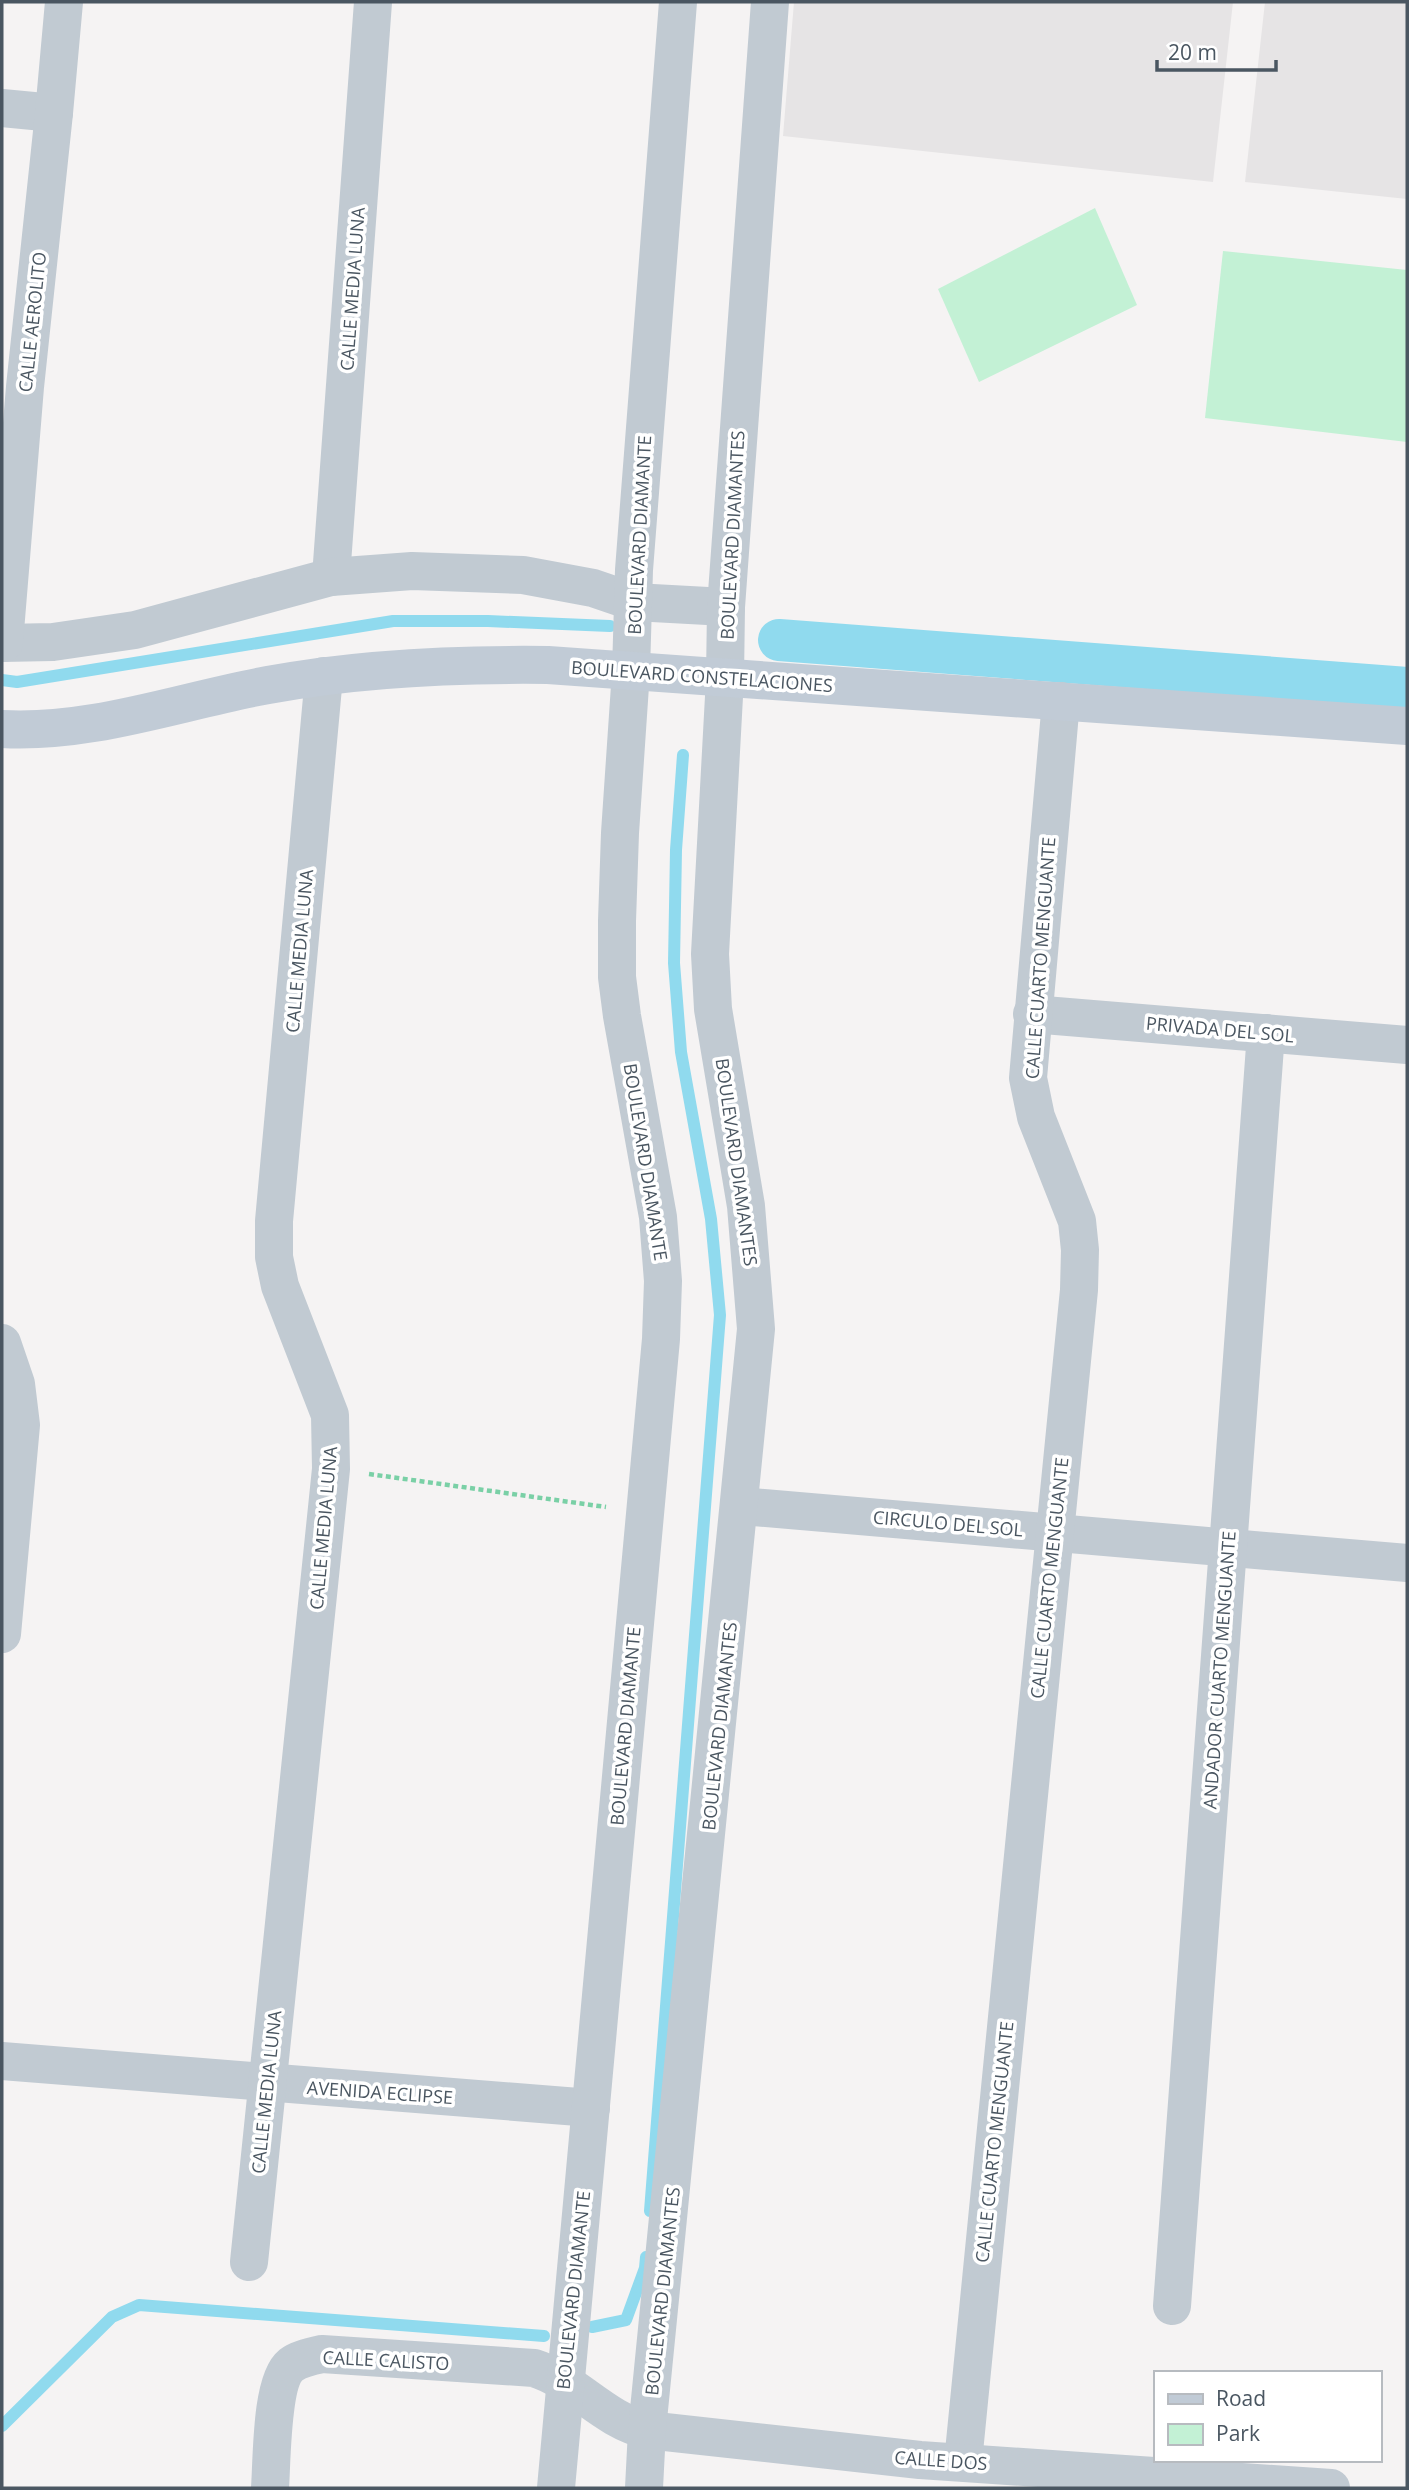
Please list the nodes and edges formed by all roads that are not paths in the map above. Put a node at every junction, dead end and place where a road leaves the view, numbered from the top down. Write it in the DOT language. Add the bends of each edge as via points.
graph roads {
  1 [pos="64,2"];
  2 [pos="373,2"];
  3 [pos="678,2"];
  4 [pos="769,2"];
  5 [pos="2,108"];
  6 [pos="54,114"];
  7 [pos="13,385"];
  8 [pos="331,577"];
  9 [pos="634,602"];
  10 [pos="726,607"];
  11 [pos="3,643"];
  12 [pos="631,671"];
  13 [pos="324,677"];
  14 [pos="725,678"];
  15 [pos="1061,701"];
  16 [pos="1407,726"];
  17 [pos="2,736"];
  18 [pos="1032,1014"];
  19 [pos="1266,1033"];
  20 [pos="1407,1045"];
  21 [pos="2,1343"];
  22 [pos="740,1506"];
  23 [pos="7,1513"];
  24 [pos="1053,1532"];
  25 [pos="1228,1548"];
  26 [pos="1407,1563"];
  27 [pos="2,1634"];
  28 [pos="2,2061"];
  29 [pos="268,2084"];
  30 [pos="591,2108"];
  31 [pos="249,2262"];
  32 [pos="1172,2306"];
  33 [pos="564,2384"];
  34 [pos="648,2430"];
  35 [pos="964,2462"];
  36 [pos="919,2474"];
  37 [pos="1214,2484"];
  38 [pos="270,2488"];
  39 [pos="556,2488"];
  40 [pos="644,2488"];
  41 [pos="1332,2488"];
  1 -- 6 [label="street, CALLE AEROLITO"];
  2 -- 8 [label="street, CALLE MEDIA LUNA"];
  3 -- 9 [label="street, BOULEVARD DIAMANTE"];
  4 -- 10 [label="street, BOULEVARD DIAMANTES"];
  5 -- 6 [label="street"];
  6 -- 7 [label="street, CALLE AEROLITO"];
  7 -- 11 [label="street, CALLE AEROLITO"];
  8 -- 9 [label="street" via="412,571 523,575 593,588"];
  8 -- 11 [label="street" via="135,629 53,642"];
  9 -- 10 [label="street"];
  9 -- 12 [label="street, BOULEVARD DIAMANTE"];
  10 -- 14 [label="street, BOULEVARD DIAMANTES"];
  12 -- 13 [label="street, BOULEVARD CONSTELACIONES" via="478,664"];
  12 -- 14 [label="street, BOULEVARD CONSTELACIONES"];
  12 -- 30 [label="street, BOULEVARD DIAMANTE" via="620,833 617,977 658,1217 663,1281"];
  13 -- 17 [label="street, BOULEVARD CONSTELACIONES"];
  13 -- 29 [label="street, CALLE MEDIA LUNA" via="274,1257 280,1286 330,1415 331,1469"];
  14 -- 15 [label="street, BOULEVARD CONSTELACIONES"];
  14 -- 22 [label="street, BOULEVARD DIAMANTES" via="710,954 713,1009 746,1206 756,1329"];
  15 -- 16 [label="street, BOULEVARD CONSTELACIONES"];
  15 -- 18 [label="street, CALLE CUARTO MENGUANTE"];
  18 -- 19 [label="street, PRIVADA DEL SOL"];
  18 -- 24 [label="street, CALLE CUARTO MENGUANTE" via="1028,1078 1036,1117 1077,1221 1080,1250"];
  19 -- 20 [label="street, PRIVADA DEL SOL"];
  19 -- 25 [label="street, ANDADOR CUARTO MENGUANTE"];
  21 -- 23 [label="street" via="16,1384 21,1425"];
  22 -- 24 [label="street, CIRCULO DEL SOL"];
  22 -- 34 [label="street, BOULEVARD DIAMANTES"];
  23 -- 27 [label="street"];
  24 -- 25 [label="street, CIRCULO DEL SOL"];
  24 -- 35 [label="street, CALLE CUARTO MENGUANTE"];
  25 -- 26 [label="street, CIRCULO DEL SOL"];
  25 -- 32 [label="street, ANDADOR CUARTO MENGUANTE"];
  28 -- 29 [label="street, AVENIDA ECLIPSE"];
  29 -- 30 [label="street, AVENIDA ECLIPSE"];
  29 -- 31 [label="street, CALLE MEDIA LUNA"];
  30 -- 33 [label="street, BOULEVARD DIAMANTE"];
  33 -- 34 [label="street, CALLE DOS" via="614,2418"];
  33 -- 38 [label="street, CALLE CALISTO" via="534,2368 322,2354 308,2357 291,2365 277,2392"];
  33 -- 39 [label="street, BOULEVARD DIAMANTE"];
  34 -- 36 [label="street, CALLE DOS"];
  34 -- 40 [label="street, BOULEVARD DIAMANTES"];
  35 -- 36 [label="street, CALLE DOS"];
  35 -- 37 [label="street, CALLE DOS"];
  37 -- 41 [label="street, CALLE DOS"];
}
